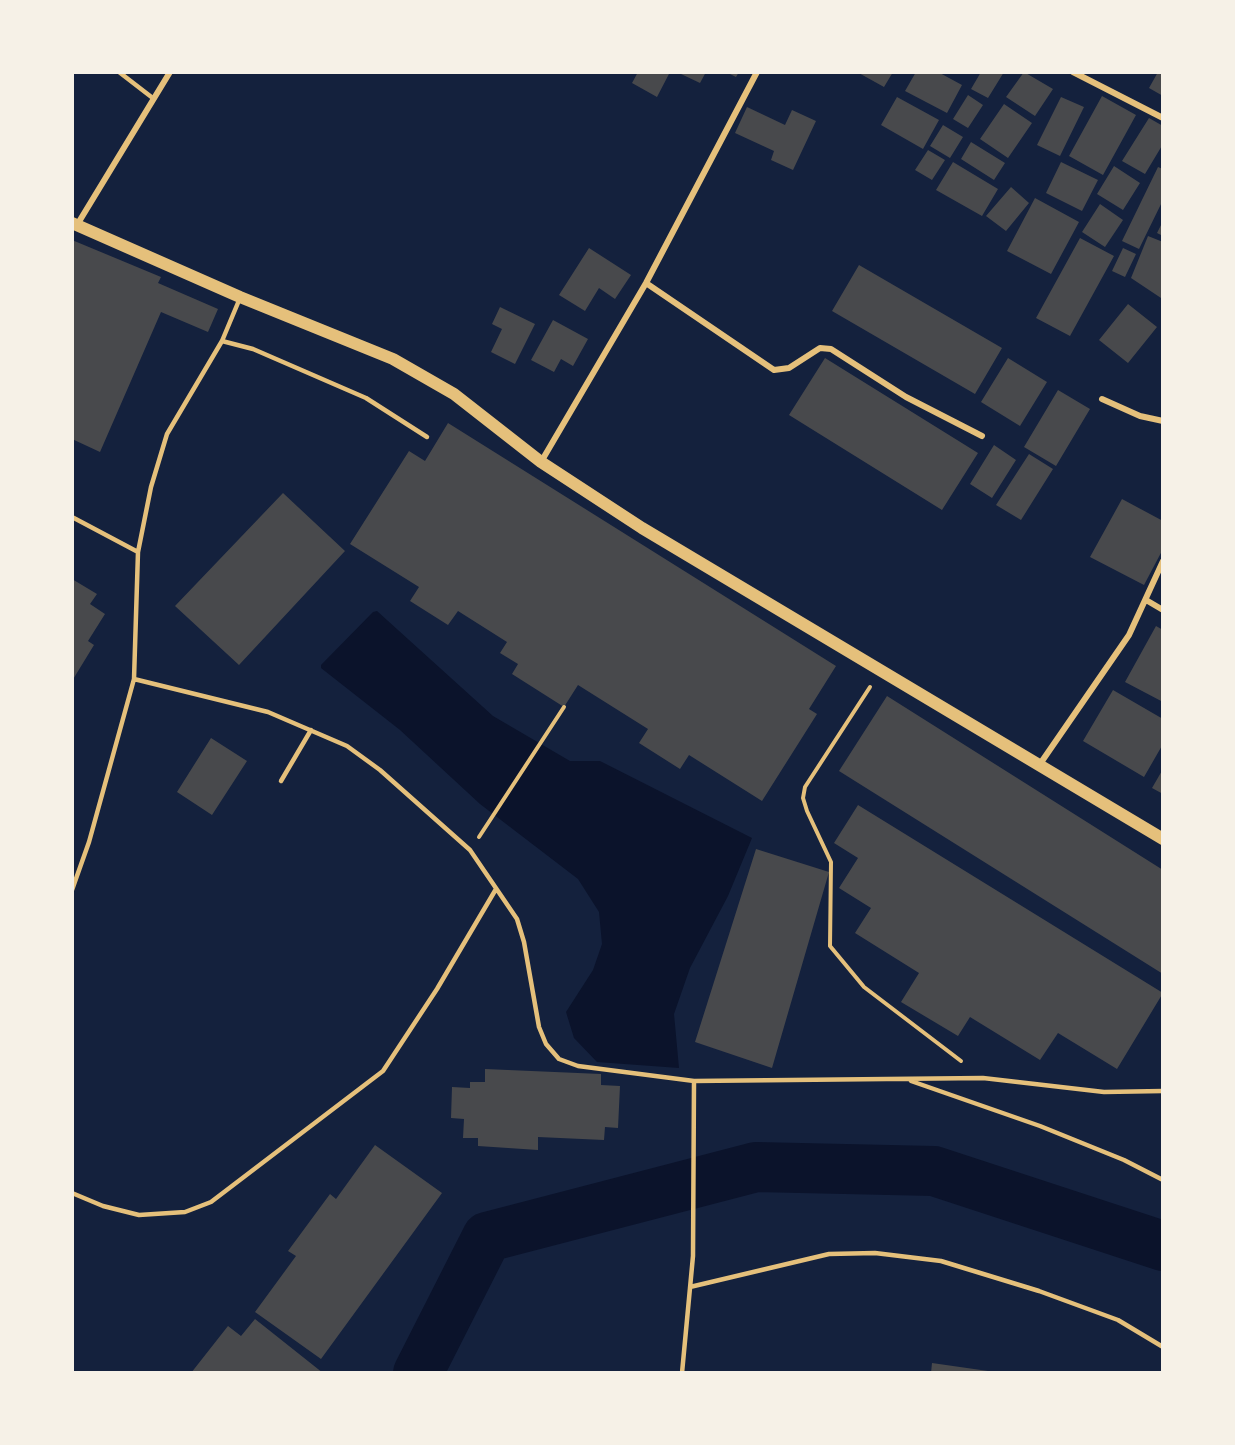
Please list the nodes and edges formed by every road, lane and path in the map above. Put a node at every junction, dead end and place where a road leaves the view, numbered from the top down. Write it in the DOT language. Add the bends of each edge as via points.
graph roads {
  1 [pos="119,72"];
  2 [pos="170,72"];
  3 [pos="757,72"];
  4 [pos="1073,72"];
  5 [pos="154,99"];
  6 [pos="1163,118"];
  7 [pos="75,224"];
  8 [pos="646,283"];
  9 [pos="240,297"];
  10 [pos="222,341"];
  11 [pos="1102,399"];
  12 [pos="1163,421"];
  13 [pos="982,436"];
  14 [pos="427,437"];
  15 [pos="541,462"];
  16 [pos="72,517"];
  17 [pos="138,552"];
  18 [pos="1163,561"];
  19 [pos="1146,600"];
  20 [pos="1163,610"];
  21 [pos="134,679"];
  22 [pos="876,679"];
  23 [pos="564,707"];
  24 [pos="311,730"];
  25 [pos="1040,764"];
  26 [pos="281,781"];
  27 [pos="487,825"];
  28 [pos="1163,839"];
  29 [pos="496,889"];
  30 [pos="72,890"];
  31 [pos="983,1078"];
  32 [pos="905,1079"];
  33 [pos="694,1081"];
  34 [pos="1163,1091"];
  35 [pos="1163,1180"];
  36 [pos="72,1192"];
  37 [pos="690,1287"];
  38 [pos="1163,1347"];
  39 [pos="682,1373"];
  1 -- 5 [label="lane"];
  2 -- 5 [label="street"];
  3 -- 8 [label="street"];
  4 -- 6 [label="street"];
  5 -- 7 [label="street"];
  7 -- 9 [label="main road"];
  8 -- 13 [label="street" via="774,370 789,368 820,348 831,349 906,396"];
  8 -- 15 [label="street"];
  9 -- 10 [label="lane"];
  9 -- 15 [label="main road" via="393,359 454,394"];
  10 -- 14 [label="lane" via="253,349 366,398"];
  10 -- 17 [label="lane" via="167,434"];
  11 -- 12 [label="street" via="1140,416"];
  15 -- 25 [label="main road" via="652,534"];
  16 -- 17 [label="lane"];
  17 -- 21 [label="lane"];
  18 -- 19 [label="street"];
  19 -- 20 [label="street"];
  19 -- 25 [label="street" via="1129,635"];
  21 -- 24 [label="lane" via="268,712"];
  21 -- 30 [label="lane"];
  22 -- 31 [label="path" via="805,787 803,798 831,862 830,946 864,987"];
  23 -- 27 [label="path"];
  24 -- 26 [label="lane"];
  24 -- 29 [label="lane" via="347,746 380,770 470,850"];
  25 -- 28 [label="main road"];
  29 -- 33 [label="lane" via="517,919 539,1027 558,1059 578,1066"];
  29 -- 36 [label="lane" via="383,1071 211,1202 185,1212 139,1215 103,1206"];
  31 -- 32 [label="lane"];
  31 -- 34 [label="lane" via="1104,1092"];
  32 -- 33 [label="lane"];
  32 -- 35 [label="lane" via="1040,1126"];
  33 -- 37 [label="lane"];
  37 -- 38 [label="lane" via="829,1254 875,1253 941,1261 1118,1320"];
  37 -- 39 [label="lane"];
}
